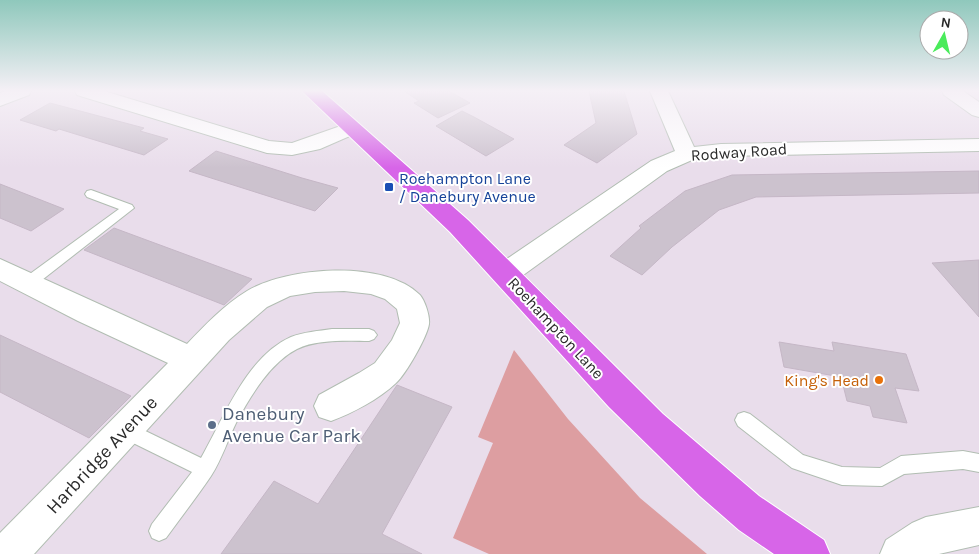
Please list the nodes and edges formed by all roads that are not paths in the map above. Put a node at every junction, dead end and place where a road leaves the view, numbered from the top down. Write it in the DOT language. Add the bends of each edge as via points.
graph roads {
  1 [pos="168,117"];
  2 [pos="340,117"];
  3 [pos="670,117"];
  4 [pos="352,128"];
  5 [pos="979,145"];
  6 [pos="687,154"];
  7 [pos="91,194"];
  8 [pos="0,269"];
  9 [pos="505,274"];
  10 [pos="28,283"];
  11 [pos="368,335"];
  12 [pos="192,360"];
  13 [pos="331,406"];
  14 [pos="744,420"];
  15 [pos="124,430"];
  16 [pos="979,463"];
  17 [pos="205,469"];
  18 [pos="979,526"];
  19 [pos="159,531"];
  20 [pos="10,549"];
  21 [pos="810,554"];
  22 [pos="900,554"];
  1 -- 4 [label="street" via="267,147 292,149"];
  2 -- 4 [label="highway, Roehampton Lane"];
  3 -- 6 [label="street"];
  4 -- 9 [label="highway, Roehampton Lane" via="427,195"];
  5 -- 6 [label="street, Rodway Road" via="769,148"];
  6 -- 9 [label="street, Rodway Road" via="659,166"];
  7 -- 10 [label="lane" via="128,208"];
  8 -- 10 [label="street"];
  9 -- 21 [label="highway, Roehampton Lane" via="668,444 746,511"];
  10 -- 12 [label="street"];
  11 -- 17 [label="lane" via="332,335 296,342 278,353 248,388"];
  12 -- 13 [label="street, Harbridge Avenue" via="242,309 270,291 288,285 323,280 352,281 398,292 410,301 414,310 414,325 409,339 384,374"];
  12 -- 15 [label="street, Harbridge Avenue"];
  14 -- 16 [label="lane" via="798,462 842,476 882,477 901,465 963,460"];
  15 -- 17 [label="lane"];
  15 -- 20 [label="street, Harbridge Avenue"];
  17 -- 19 [label="lane"];
  18 -- 22 [label="street" via="926,537"];
}
